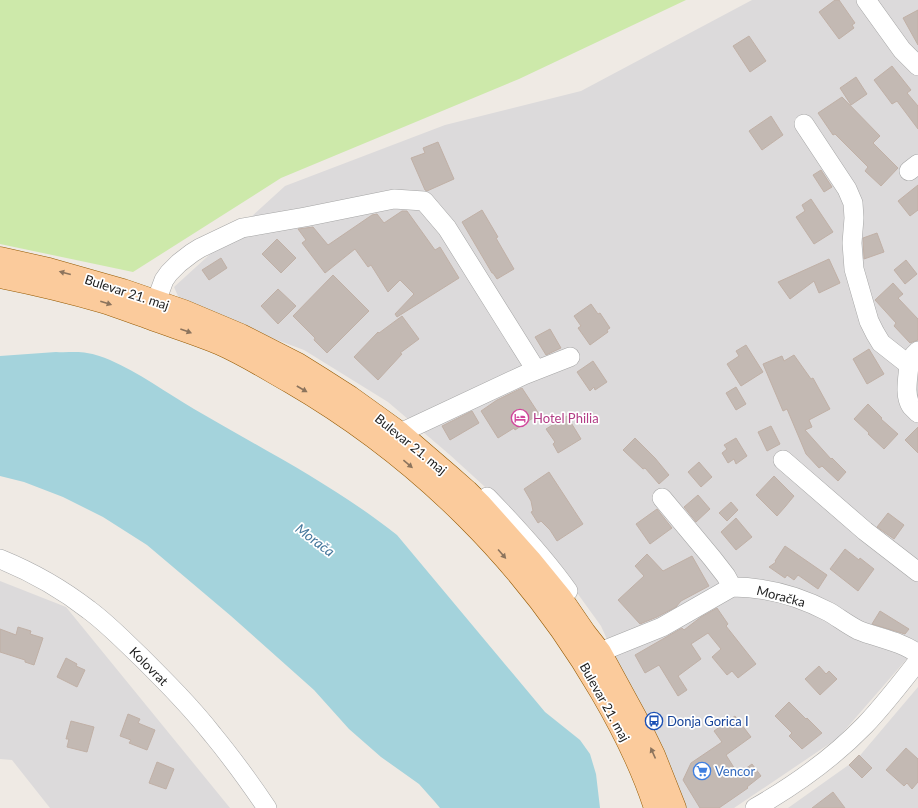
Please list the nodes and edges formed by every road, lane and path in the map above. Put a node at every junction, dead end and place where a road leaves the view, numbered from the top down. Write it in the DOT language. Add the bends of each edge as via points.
graph roads {
  1 [pos="866,0"];
  2 [pos="918,66"];
  3 [pos="804,124"];
  4 [pos="0,258"];
  5 [pos="0,277"];
  6 [pos="152,310"];
  7 [pos="570,357"];
  8 [pos="914,358"];
  9 [pos="536,370"];
  10 [pos="918,412"];
  11 [pos="405,431"];
  12 [pos="783,460"];
  13 [pos="662,498"];
  14 [pos="0,559"];
  15 [pos="918,572"];
  16 [pos="732,587"];
  17 [pos="600,652"];
  18 [pos="918,654"];
  19 [pos="918,661"];
  20 [pos="267,808"];
  21 [pos="655,808"];
  22 [pos="675,808"];
  23 [pos="755,808"];
  1 -- 2 [label="street" via="902,50"];
  3 -- 8 [label="street" via="847,189 853,203 854,269 875,333 881,343"];
  6 -- 4 [label="main road, Bulevar 21. maj, one-way" via="90,280"];
  5 -- 6 [label="main road, Bulevar 21. maj, one-way" via="102,302"];
  6 -- 9 [label="street" via="164,280 179,263 200,248 242,228 394,199 424,201 447,228"];
  6 -- 11 [label="main road, Bulevar 21. maj" via="184,311 241,336 298,364"];
  6 -- 21 [label="main road, Bulevar 21. maj, one-way" via="268,369 312,395 393,451 453,504 525,581 572,645 620,727 643,775"];
  7 -- 9 [label="street"];
  8 -- 10 [label="street" via="907,389 911,407"];
  9 -- 11 [label="street"];
  11 -- 17 [label="main road, Bulevar 21. maj" via="481,505 530,560"];
  12 -- 15 [label="street" via="865,531"];
  13 -- 16 [label="street" via="712,558"];
  14 -- 20 [label="street, Kolovrat" via="54,585 106,623 190,707 241,770"];
  16 -- 17 [label="street" via="662,627"];
  16 -- 18 [label="street, Moračka" via="760,588 790,596 819,607 857,630"];
  22 -- 17 [label="main road, Bulevar 21. maj, one-way" via="647,740"];
  19 -- 23 [label="street" via="878,711 837,751 808,774"];
}
